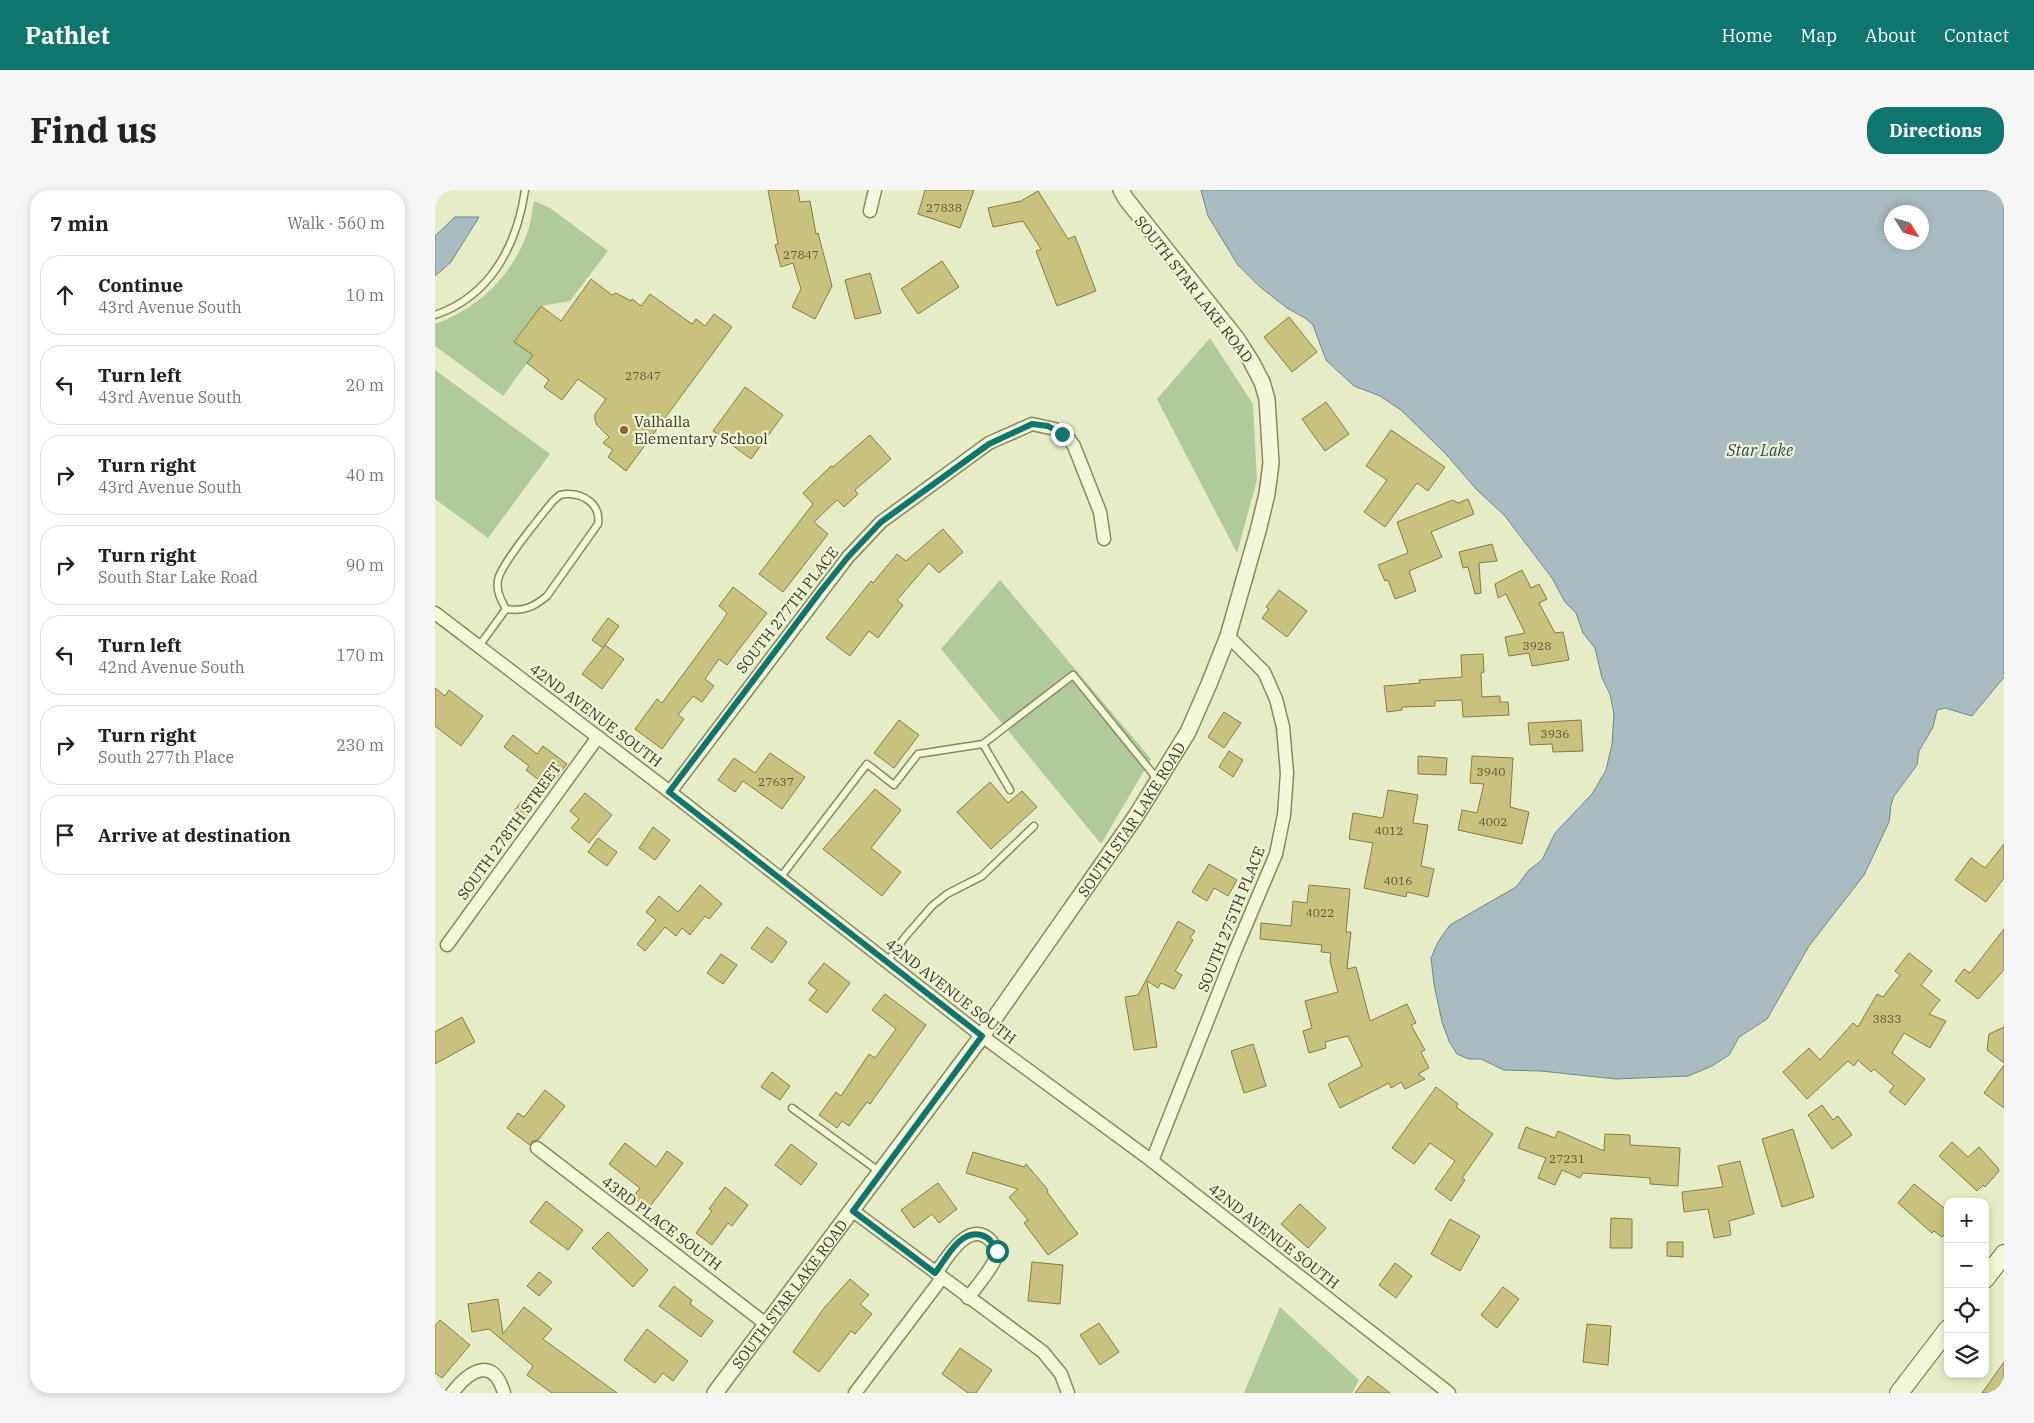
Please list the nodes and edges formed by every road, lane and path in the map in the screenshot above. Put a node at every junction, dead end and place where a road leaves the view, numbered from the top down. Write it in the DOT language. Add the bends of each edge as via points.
graph roads {
  1 [pos="525,190"];
  2 [pos="875,190"];
  3 [pos="1121,190"];
  4 [pos="870,211"];
  5 [pos="435,315"];
  6 [pos="1104,539"];
  7 [pos="506,609"];
  8 [pos="435,613"];
  9 [pos="1228,636"];
  10 [pos="479,646"];
  11 [pos="598,737"];
  12 [pos="983,744"];
  13 [pos="1158,780"];
  14 [pos="1010,790"];
  15 [pos="669,792"];
  16 [pos="1034,826"];
  17 [pos="780,878"];
  18 [pos="447,945"];
  19 [pos="887,962"];
  20 [pos="982,1036"];
  21 [pos="792,1108"];
  22 [pos="537,1148"];
  23 [pos="1152,1161"];
  24 [pos="881,1173"];
  25 [pos="853,1211"];
  26 [pos="2004,1254"];
  27 [pos="1989,1274"];
  28 [pos="939,1275"];
  29 [pos="969,1298"];
  30 [pos="766,1324"];
  31 [pos="1945,1333"];
  32 [pos="452,1393"];
  33 [pos="504,1393"];
  34 [pos="715,1393"];
  35 [pos="855,1393"];
  36 [pos="1068,1393"];
  37 [pos="1449,1393"];
  38 [pos="1899,1393"];
  1 -- 5 [label="lane" via="513,240 497,269 461,302"];
  2 -- 4 [label="street"];
  3 -- 9 [label="street, SOUTH STAR LAKE ROAD" via="1237,339 1262,382 1267,399 1271,462 1267,494"];
  6 -- 15 [label="street, SOUTH 277TH PLACE" via="1097,504 1074,446 1062,434 1048,426 1032,424 989,444 881,522 848,557"];
  7 -- 7 [label="lane" via="524,610 547,596 598,524 597,510 586,498 566,494 553,501 501,571 497,586"];
  7 -- 10 [label="lane"];
  8 -- 10 [label="street, 42ND AVENUE SOUTH"];
  9 -- 13 [label="street, SOUTH STAR LAKE ROAD" via="1188,732"];
  9 -- 23 [label="street, SOUTH 275TH PLACE" via="1264,672 1275,699 1283,727 1287,773 1284,815 1276,854"];
  10 -- 11 [label="street, 42ND AVENUE SOUTH"];
  11 -- 15 [label="street, 42ND AVENUE SOUTH"];
  11 -- 18 [label="street, SOUTH 278TH STREET"];
  12 -- 13 [label="lane" via="1073,675"];
  12 -- 14 [label="lane"];
  12 -- 17 [label="lane" via="918,754 894,784 867,764"];
  13 -- 20 [label="street, SOUTH STAR LAKE ROAD"];
  15 -- 17 [label="street, 42ND AVENUE SOUTH"];
  16 -- 19 [label="lane" via="982,876 947,894 932,906"];
  17 -- 19 [label="street, 42ND AVENUE SOUTH"];
  19 -- 20 [label="street, 42ND AVENUE SOUTH"];
  20 -- 23 [label="street, 42ND AVENUE SOUTH"];
  20 -- 24 [label="street, SOUTH STAR LAKE ROAD"];
  21 -- 24 [label="lane"];
  22 -- 30 [label="street, 43RD PLACE SOUTH"];
  23 -- 37 [label="street, 42ND AVENUE SOUTH"];
  24 -- 25 [label="street, SOUTH STAR LAKE ROAD"];
  25 -- 28 [label="street"];
  25 -- 30 [label="street, SOUTH STAR LAKE ROAD"];
  26 -- 27 [label="main road"];
  28 -- 29 [label="street"];
  28 -- 29 [label="street" via="964,1238 977,1234 989,1239 997,1251 995,1259"];
  28 -- 35 [label="street"];
  29 -- 36 [label="street" via="1043,1352 1061,1374"];
  30 -- 34 [label="street, SOUTH STAR LAKE ROAD"];
  31 -- 38 [label="main road"];
  32 -- 33 [label="street" via="463,1379 479,1370 492,1374"];
}
